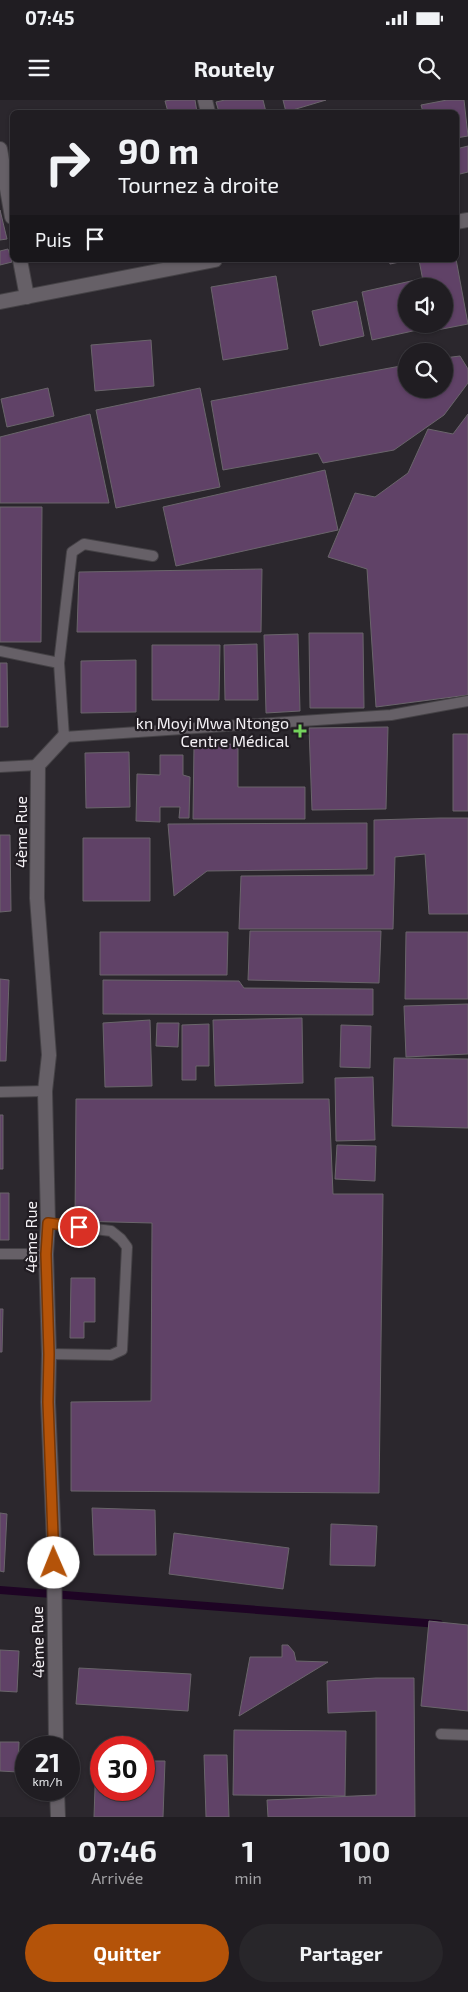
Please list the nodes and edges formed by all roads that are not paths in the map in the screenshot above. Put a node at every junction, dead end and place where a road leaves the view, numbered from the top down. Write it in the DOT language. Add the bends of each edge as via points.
graph roads {
  1 [pos="0,149"];
  2 [pos="10,206"];
  3 [pos="20,262"];
  4 [pos="205,262"];
  5 [pos="27,297"];
  6 [pos="0,302"];
  7 [pos="153,556"];
  8 [pos="0,650"];
  9 [pos="59,663"];
  10 [pos="468,701"];
  11 [pos="64,737"];
  12 [pos="38,765"];
  13 [pos="0,767"];
  14 [pos="45,1091"];
  15 [pos="0,1092"];
  16 [pos="48,1223"];
  17 [pos="0,1254"];
  18 [pos="46,1254"];
  19 [pos="49,1354"];
  20 [pos="442,1734"];
  21 [pos="468,1735"];
  22 [pos="56,1736"];
  23 [pos="57,1801"];
  24 [pos="58,1817"];
  1 -- 2 [label="street"];
  3 -- 5 [label="street"];
  4 -- 5 [label="street"];
  5 -- 6 [label="street"];
  7 -- 9 [label="lane" via="84,544 72,552"];
  8 -- 9 [label="lane"];
  9 -- 11 [label="lane"];
  10 -- 11 [label="lane" via="391,715 291,724"];
  11 -- 12 [label="street"];
  12 -- 13 [label="lane"];
  12 -- 14 [label="street, 4ème Rue" via="37,898 49,1055"];
  14 -- 15 [label="lane"];
  14 -- 16 [label="street, 4ème Rue"];
  16 -- 18 [label="street, 4ème Rue"];
  16 -- 19 [label="lane" via="111,1231 127,1247 122,1350 111,1355"];
  17 -- 18 [label="lane"];
  18 -- 19 [label="street, 4ème Rue"];
  19 -- 22 [label="street, 4ème Rue"];
  20 -- 21 [label="lane"];
  23 -- 24 [label="street"];
}
